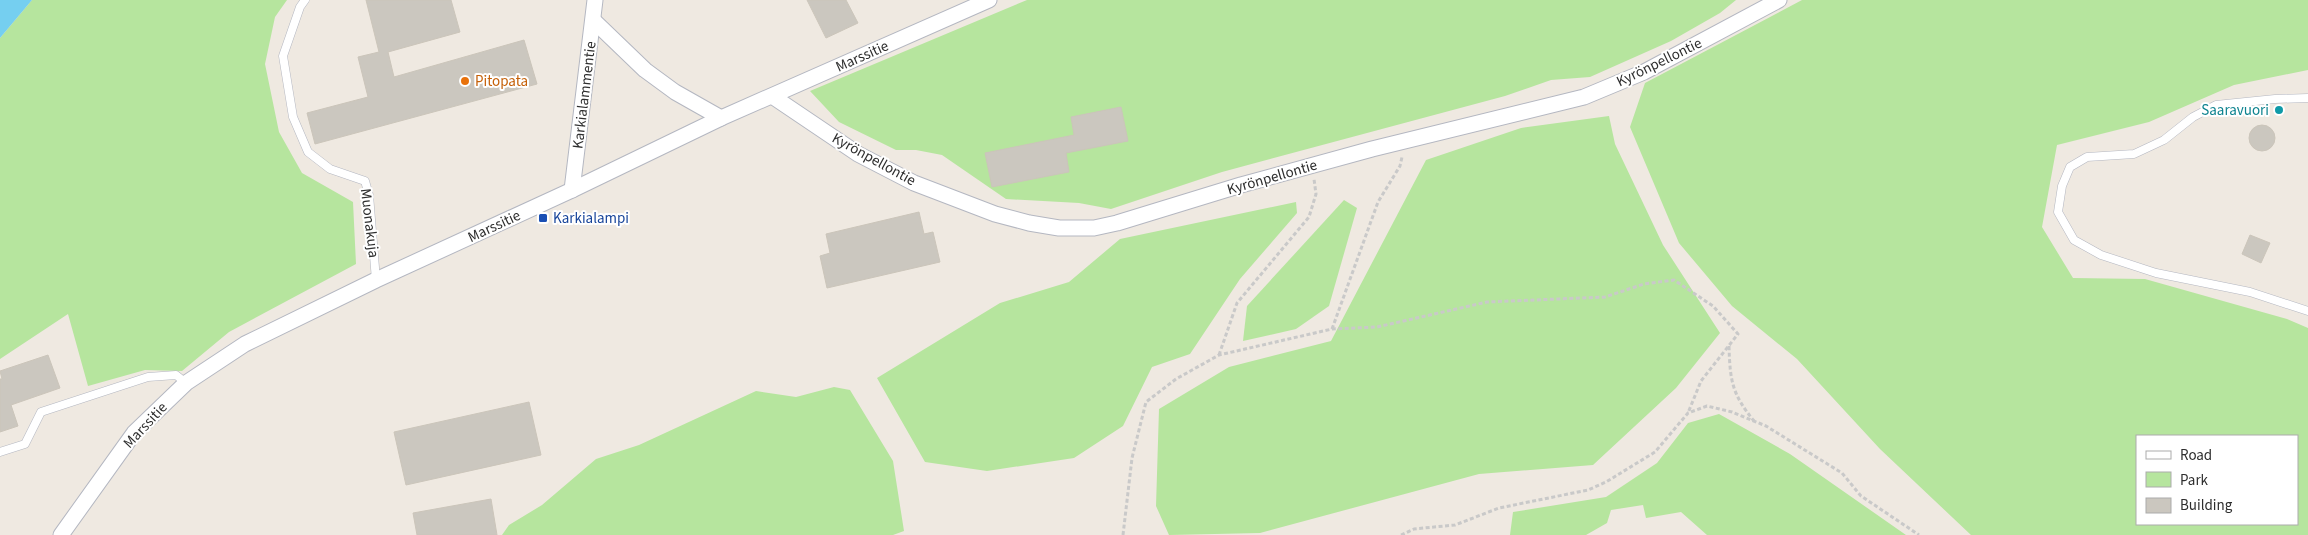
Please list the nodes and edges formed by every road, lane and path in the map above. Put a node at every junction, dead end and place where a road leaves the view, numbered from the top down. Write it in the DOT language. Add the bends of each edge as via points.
graph roads {
  1 [pos="305,0"];
  2 [pos="595,0"];
  3 [pos="989,0"];
  4 [pos="1779,0"];
  5 [pos="594,21"];
  6 [pos="772,96"];
  7 [pos="2308,98"];
  8 [pos="721,118"];
  9 [pos="1406,141"];
  10 [pos="1312,166"];
  11 [pos="572,190"];
  12 [pos="376,280"];
  13 [pos="2308,311"];
  14 [pos="1332,329"];
  15 [pos="1729,346"];
  16 [pos="1219,355"];
  17 [pos="186,383"];
  18 [pos="1688,413"];
  19 [pos="1754,421"];
  20 [pos="0,452"];
  21 [pos="61,535"];
  22 [pos="1123,535"];
  23 [pos="1401,535"];
  24 [pos="1919,535"];
  1 -- 12 [label="lane, Muonakuja" via="283,56 293,117 308,152 330,169 365,181"];
  2 -- 5 [label="street, Karkialammentie"];
  3 -- 6 [label="street, Marssitie"];
  4 -- 9 [label="street, Kyrönpellontie" via="1644,72 1584,97"];
  5 -- 8 [label="street" via="645,70 675,92"];
  5 -- 11 [label="street, Karkialammentie"];
  6 -- 8 [label="street, Marssitie"];
  6 -- 10 [label="street, Kyrönpellontie" via="858,154 914,183 996,214 1058,228 1094,228 1117,223"];
  7 -- 13 [label="lane" via="2216,105 2193,117 2164,140 2134,154 2087,157 2070,167 2062,186 2058,212 2074,240 2100,255 2156,273 2250,292"];
  8 -- 11 [label="street, Marssitie"];
  9 -- 10 [label="street, Kyrönpellontie"];
  9 -- 14 [label="path" via="1400,166 1378,202"];
  10 -- 16 [label="path" via="1316,194 1309,217 1237,303"];
  11 -- 12 [label="street, Marssitie"];
  12 -- 17 [label="street, Marssitie" via="246,344"];
  14 -- 15 [label="path" via="1376,327 1487,302 1605,297 1644,284 1674,280 1713,306 1738,334"];
  14 -- 16 [label="path"];
  15 -- 18 [label="path" via="1701,381"];
  15 -- 19 [label="path" via="1730,378 1740,403"];
  16 -- 22 [label="path" via="1176,379 1146,402 1132,458"];
  17 -- 20 [label="lane" via="176,375 148,377 41,412 26,444"];
  17 -- 21 [label="street, Marssitie" via="134,433"];
  18 -- 19 [label="path" via="1707,406"];
  18 -- 23 [label="path" via="1654,452 1597,486 1564,496 1499,508 1455,525 1414,528"];
  19 -- 24 [label="path" via="1842,473 1862,496"];
}
